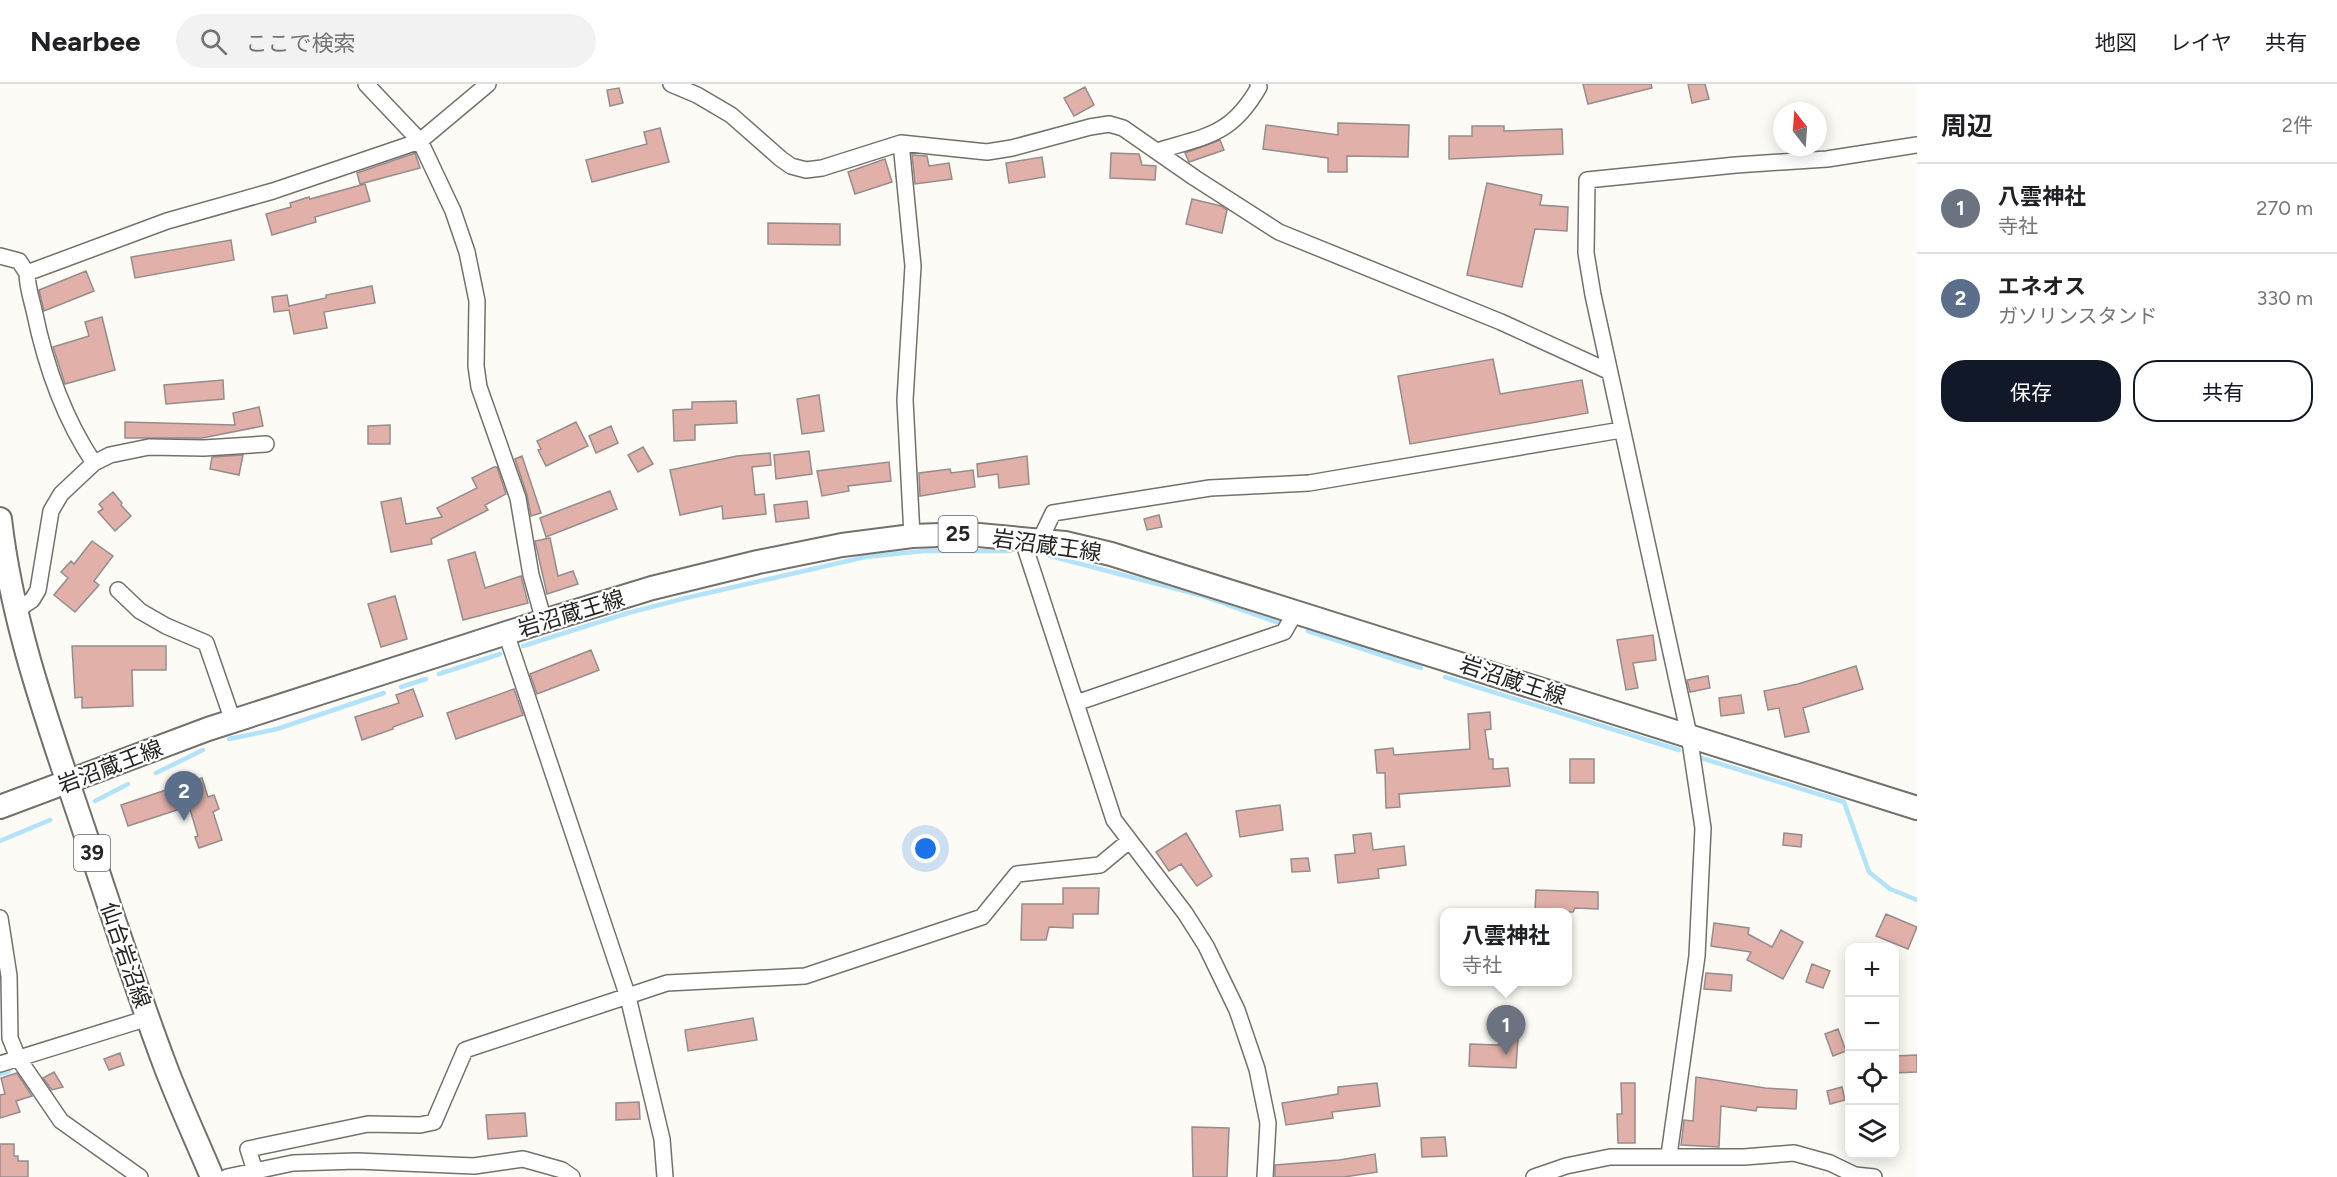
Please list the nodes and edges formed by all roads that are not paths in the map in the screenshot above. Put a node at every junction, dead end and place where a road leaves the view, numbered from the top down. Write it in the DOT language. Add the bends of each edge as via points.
graph roads {
  1 [pos="366,84"];
  2 [pos="488,84"];
  3 [pos="670,84"];
  4 [pos="1258,84"];
  5 [pos="420,141"];
  6 [pos="901,143"];
  7 [pos="1917,145"];
  8 [pos="1157,151"];
  9 [pos="0,256"];
  10 [pos="28,282"];
  11 [pos="1608,370"];
  12 [pos="1621,430"];
  13 [pos="266,444"];
  14 [pos="94,463"];
  15 [pos="0,519"];
  16 [pos="912,536"];
  17 [pos="1031,539"];
  18 [pos="118,590"];
  19 [pos="17,610"];
  20 [pos="1296,610"];
  21 [pos="544,621"];
  22 [pos="506,633"];
  23 [pos="1076,703"];
  24 [pos="233,721"];
  25 [pos="1689,735"];
  26 [pos="68,782"];
  27 [pos="0,807"];
  28 [pos="1917,808"];
  29 [pos="1129,841"];
  30 [pos="0,918"];
  31 [pos="628,997"];
  32 [pos="148,1018"];
  33 [pos="18,1058"];
  34 [pos="0,1064"];
  35 [pos="1669,1155"];
  36 [pos="255,1171"];
  37 [pos="236,1176"];
  38 [pos="140,1177"];
  39 [pos="212,1177"];
  40 [pos="572,1177"];
  41 [pos="665,1177"];
  42 [pos="1264,1177"];
  43 [pos="1534,1177"];
  44 [pos="1874,1177"];
  1 -- 5 [label="street"];
  2 -- 5 [label="street"];
  3 -- 6 [label="street" via="731,115 791,166 806,170"];
  4 -- 8 [label="street" via="1250,104 1220,131"];
  5 -- 10 [label="street" via="273,191 166,221"];
  5 -- 21 [label="street" via="453,211 467,252 477,301 479,387 518,498 531,575"];
  6 -- 8 [label="street" via="987,152 1109,124 1123,128"];
  6 -- 16 [label="street" via="913,266 905,400"];
  7 -- 11 [label="street" via="1827,159 1587,180 1586,253"];
  8 -- 11 [label="street" via="1279,232"];
  9 -- 10 [label="street" via="19,261"];
  10 -- 14 [label="street" via="60,403"];
  11 -- 12 [label="street"];
  12 -- 17 [label="street" via="1309,483 1210,488 1053,513"];
  12 -- 25 [label="street"];
  13 -- 14 [label="street" via="149,447 110,455"];
  14 -- 19 [label="street" via="62,494 51,512 38,590 32,600"];
  15 -- 19 [label="main road, 仙台岩沼線 / 39"];
  16 -- 17 [label="main road, 岩沼蔵王線 / 25" via="968,534"];
  16 -- 21 [label="main road, 岩沼蔵王線 / 25" via="758,562 652,588"];
  17 -- 20 [label="main road, 岩沼蔵王線 / 25" via="1111,554"];
  17 -- 23 [label="street"];
  18 -- 24 [label="street" via="140,611 206,643"];
  19 -- 26 [label="main road, 仙台岩沼線 / 39" via="31,669"];
  20 -- 23 [label="street" via="1284,632"];
  20 -- 25 [label="main road, 岩沼蔵王線 / 25"];
  21 -- 22 [label="main road, 岩沼蔵王線 / 25"];
  22 -- 24 [label="main road, 岩沼蔵王線 / 25"];
  22 -- 31 [label="street"];
  23 -- 29 [label="street" via="1114,820"];
  24 -- 26 [label="main road, 岩沼蔵王線 / 25"];
  25 -- 28 [label="main road, 岩沼蔵王線 / 25"];
  25 -- 35 [label="street" via="1703,828 1697,956"];
  26 -- 27 [label="main road, 岩沼蔵王線 / 25"];
  26 -- 32 [label="main road, 仙台岩沼線 / 39"];
  29 -- 31 [label="street" via="1100,865 1017,874 982,917 805,976 667,983"];
  29 -- 42 [label="street" via="1185,913 1237,1010 1257,1069 1268,1123"];
  30 -- 33 [label="street" via="9,976 10,1038"];
  31 -- 36 [label="street" via="465,1050 434,1122 369,1124 248,1149"];
  31 -- 41 [label="street" via="662,1139"];
  32 -- 33 [label="street"];
  32 -- 39 [label="main road, 仙台岩沼線 / 39"];
  33 -- 34 [label="street"];
  33 -- 38 [label="street" via="61,1121"];
  35 -- 43 [label="street" via="1611,1157"];
  35 -- 44 [label="street" via="1744,1157 1794,1153 1855,1175"];
  36 -- 37 [label="street"];
  36 -- 40 [label="street" via="292,1163 357,1161 474,1166 523,1159 562,1170"];
}
